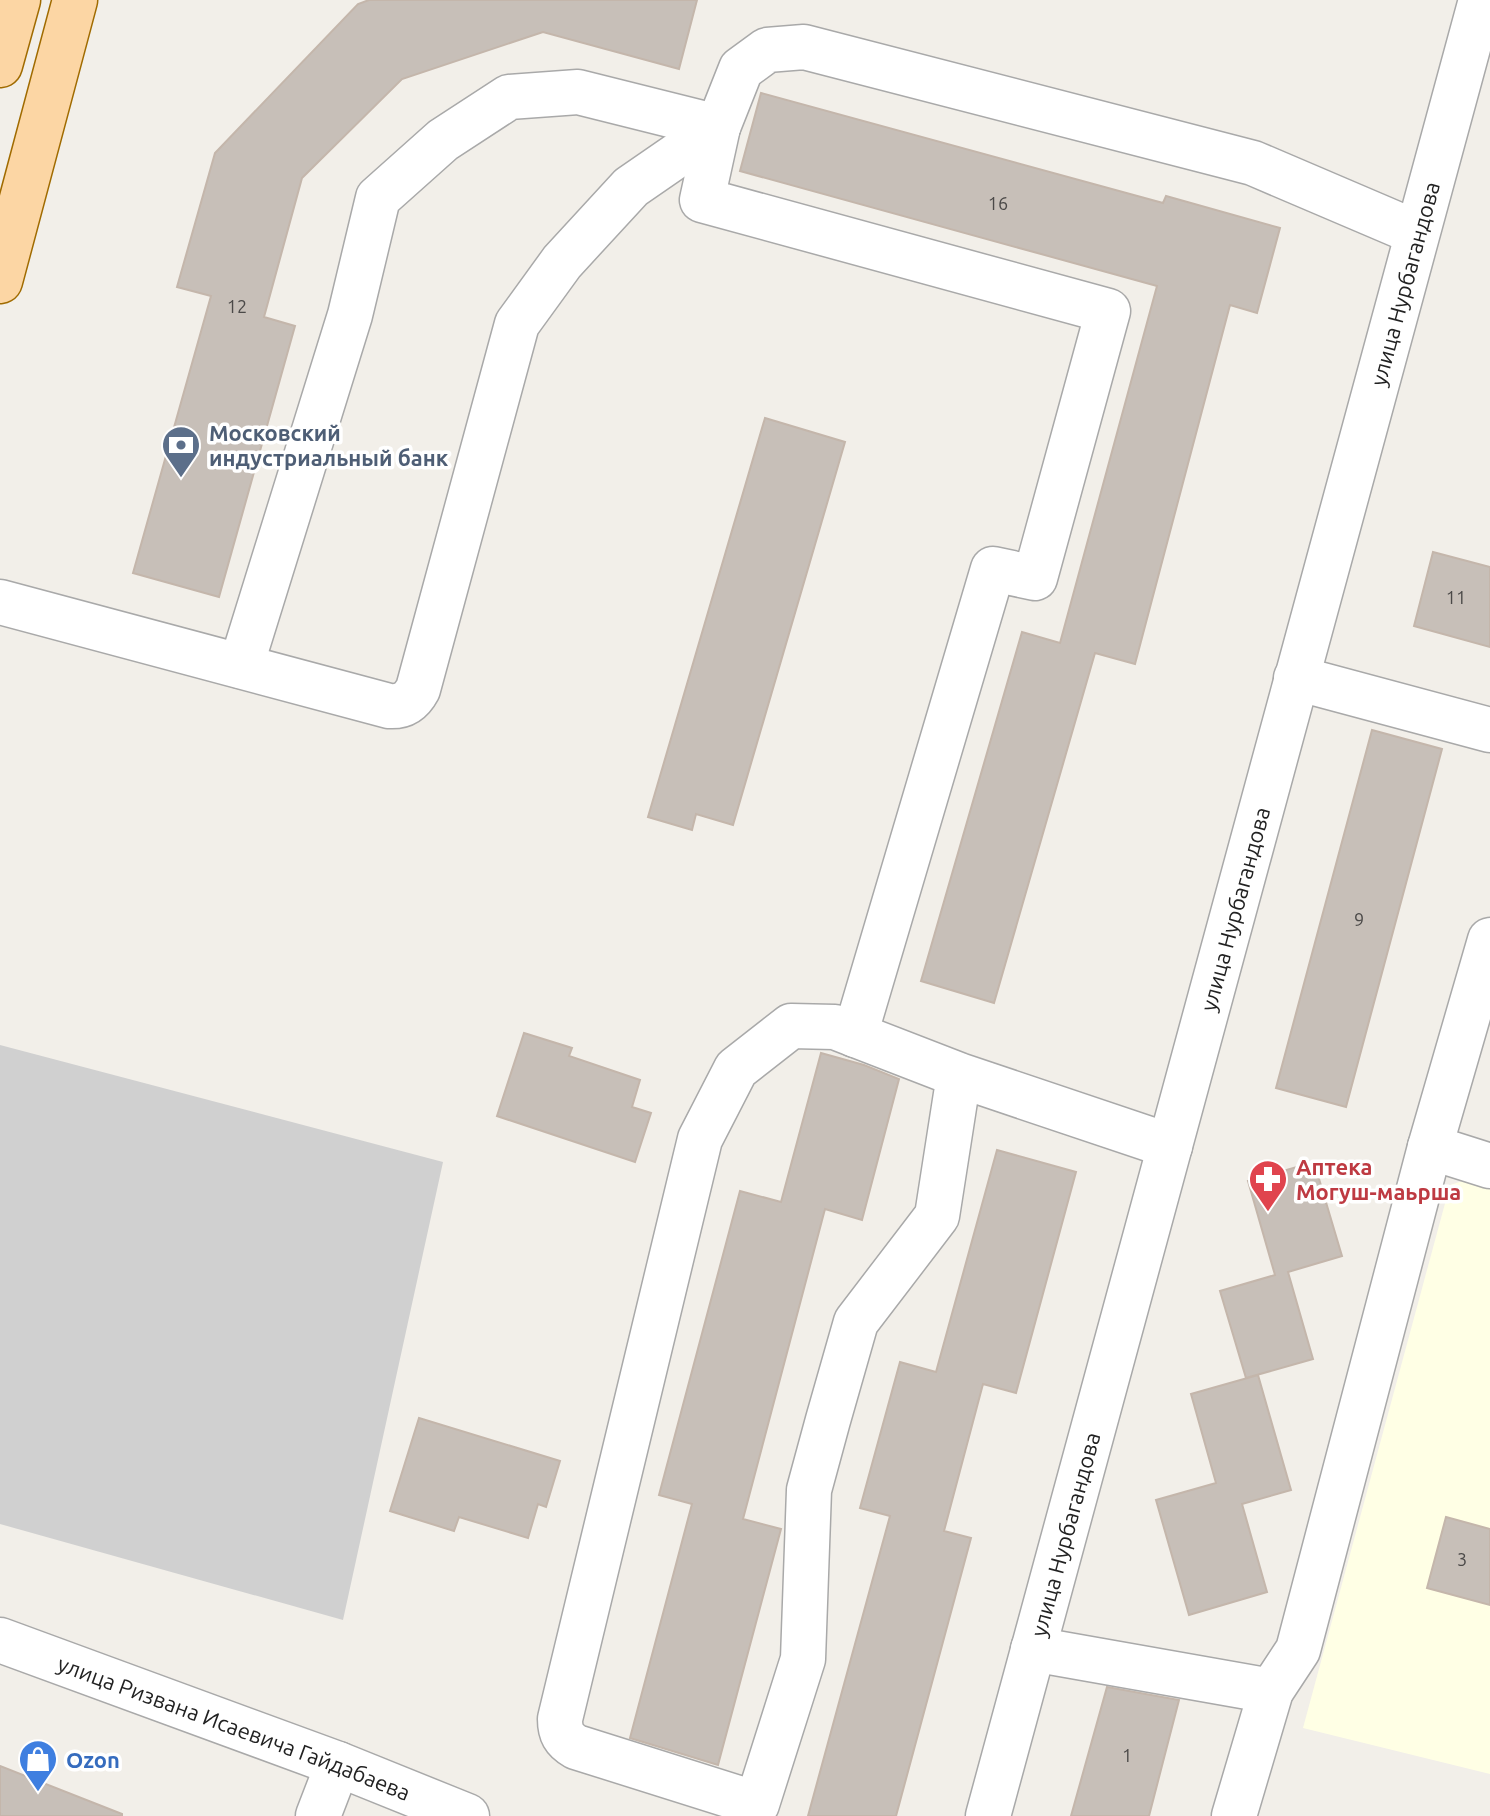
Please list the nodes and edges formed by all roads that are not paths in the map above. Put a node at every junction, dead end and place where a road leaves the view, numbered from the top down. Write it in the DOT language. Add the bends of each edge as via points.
graph roads {
  1 [pos="18,0"];
  2 [pos="75,0"];
  3 [pos="1481,0"];
  4 [pos="0,65"];
  5 [pos="718,127"];
  6 [pos="1417,233"];
  7 [pos="0,281"];
  8 [pos="0,602"];
  9 [pos="241,666"];
  10 [pos="1296,678"];
  11 [pos="1490,730"];
  12 [pos="1490,940"];
  13 [pos="855,1035"];
  14 [pos="959,1075"];
  15 [pos="1170,1146"];
  16 [pos="1430,1147"];
  17 [pos="1490,1166"];
  18 [pos="0,1640"];
  19 [pos="1033,1649"];
  20 [pos="1271,1691"];
  21 [pos="338,1764"];
  22 [pos="318,1816"];
  23 [pos="467,1816"];
  24 [pos="988,1816"];
  25 [pos="1234,1816"];
  1 -- 4 [label="main road"];
  2 -- 7 [label="main road"];
  3 -- 6 [label="street, улица Нурбагандова"];
  5 -- 6 [label="street" via="741,69 767,50 804,47 1253,163"];
  5 -- 9 [label="street" via="631,187 562,262 517,324 414,697 389,706"];
  5 -- 9 [label="street" via="578,92 509,97 443,140 378,198 350,315"];
  5 -- 13 [label="street" via="702,200 1108,311 1035,578 993,569"];
  6 -- 10 [label="street, улица Нурбагандова"];
  8 -- 9 [label="street"];
  10 -- 11 [label="street"];
  10 -- 15 [label="street, улица Нурбагандова"];
  12 -- 16 [label="street"];
  13 -- 14 [label="street"];
  13 -- 14 [label="street" via="835,1027 791,1026 736,1069 700,1139 560,1719 562,1736 576,1747 757,1804 803,1659 809,1490 828,1420 856,1322 937,1216"];
  14 -- 15 [label="street"];
  15 -- 19 [label="street, улица Нурбагандова"];
  16 -- 17 [label="street"];
  16 -- 20 [label="street" via="1298,1650"];
  18 -- 21 [label="street, улица Ризвана Исаевича Гайдабаева"];
  19 -- 20 [label="street"];
  19 -- 24 [label="street, улица Нурбагандова"];
  20 -- 25 [label="street"];
  21 -- 22 [label="street"];
  21 -- 23 [label="street, улица Ризвана Исаевича Гайдабаева"];
}
